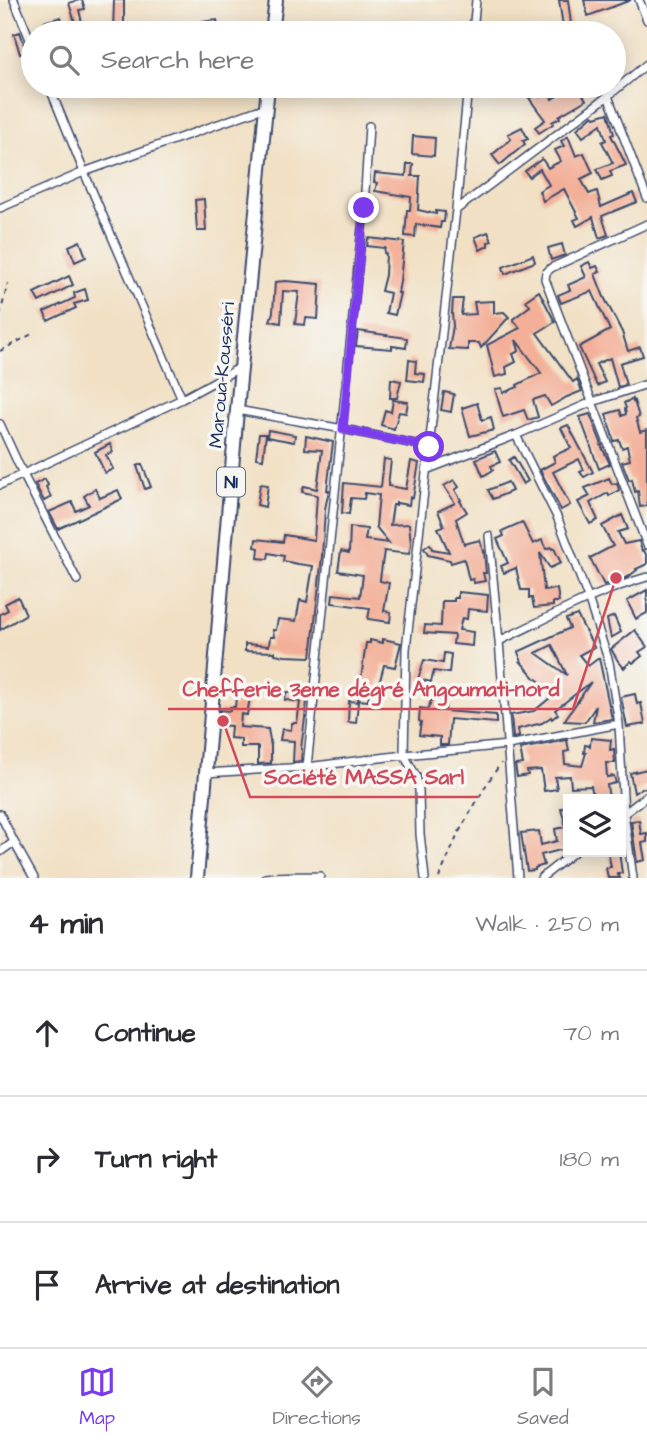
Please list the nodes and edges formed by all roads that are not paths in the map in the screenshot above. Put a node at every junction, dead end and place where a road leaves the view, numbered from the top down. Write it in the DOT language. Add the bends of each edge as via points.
graph roads {
  1 [pos="14,0"];
  2 [pos="276,0"];
  3 [pos="476,0"];
  4 [pos="639,0"];
  5 [pos="647,20"];
  6 [pos="22,21"];
  7 [pos="273,21"];
  8 [pos="474,21"];
  9 [pos="647,64"];
  10 [pos="626,81"];
  11 [pos="54,98"];
  12 [pos="266,98"];
  13 [pos="467,98"];
  14 [pos="605,98"];
  15 [pos="609,98"];
  16 [pos="265,107"];
  17 [pos="369,126"];
  18 [pos="84,172"];
  19 [pos="647,198"];
  20 [pos="0,208"];
  21 [pos="456,210"];
  22 [pos="647,224"];
  23 [pos="241,367"];
  24 [pos="647,384"];
  25 [pos="182,399"];
  26 [pos="592,402"];
  27 [pos="237,410"];
  28 [pos="0,424"];
  29 [pos="343,429"];
  30 [pos="516,435"];
  31 [pos="429,447"];
  32 [pos="426,470"];
  33 [pos="23,474"];
  34 [pos="0,485"];
  35 [pos="489,536"];
  36 [pos="647,545"];
  37 [pos="647,577"];
  38 [pos="77,580"];
  39 [pos="588,598"];
  40 [pos="499,641"];
  41 [pos="619,724"];
  42 [pos="508,749"];
  43 [pos="404,755"];
  44 [pos="307,767"];
  45 [pos="205,774"];
  46 [pos="621,794"];
  47 [pos="647,796"];
  48 [pos="626,812"];
  49 [pos="0,814"];
  50 [pos="626,838"];
  51 [pos="13,842"];
  52 [pos="0,852"];
  53 [pos="568,857"];
  54 [pos="320,876"];
  55 [pos="34,878"];
  56 [pos="197,878"];
  57 [pos="265,878"];
  58 [pos="425,878"];
  59 [pos="518,878"];
  60 [pos="541,878"];
  61 [pos="633,878"];
  1 -- 6 [label="street"];
  2 -- 7 [label="highway"];
  3 -- 8 [label="street"];
  4 -- 5 [label="street"];
  9 -- 10 [label="street"];
  11 -- 18 [label="street"];
  12 -- 16 [label="highway, Maroua-Kousséri / N1"];
  13 -- 21 [label="street"];
  14 -- 21 [label="street"];
  15 -- 19 [label="street"];
  16 -- 18 [label="street"];
  16 -- 23 [label="highway, Maroua-Kousséri / N1"];
  17 -- 29 [label="street"];
  18 -- 20 [label="street"];
  18 -- 25 [label="street"];
  21 -- 31 [label="street"];
  22 -- 26 [label="street" via="551,268 545,279"];
  23 -- 25 [label="street"];
  23 -- 27 [label="highway, Maroua-Kousséri / N1"];
  24 -- 26 [label="street"];
  25 -- 33 [label="street"];
  26 -- 30 [label="street"];
  26 -- 36 [label="street"];
  27 -- 29 [label="street"];
  27 -- 45 [label="highway, Maroua-Kousséri / N1"];
  28 -- 33 [label="street"];
  29 -- 31 [label="street"];
  29 -- 44 [label="street"];
  30 -- 32 [label="street"];
  30 -- 39 [label="street" via="558,520"];
  31 -- 32 [label="street"];
  32 -- 43 [label="street" via="407,649"];
  33 -- 34 [label="street"];
  33 -- 38 [label="street"];
  35 -- 40 [label="street"];
  37 -- 39 [label="street"];
  39 -- 40 [label="street"];
  39 -- 41 [label="street" via="610,662"];
  40 -- 42 [label="street"];
  41 -- 42 [label="street"];
  41 -- 46 [label="street"];
  42 -- 43 [label="street"];
  42 -- 59 [label="street"];
  43 -- 44 [label="street"];
  43 -- 58 [label="street" via="419,790"];
  44 -- 45 [label="street"];
  45 -- 56 [label="highway, Maroua-Kousséri / N1"];
  47 -- 48 [label="street"];
  49 -- 51 [label="street"];
  50 -- 61 [label="street"];
  51 -- 52 [label="street"];
  51 -- 55 [label="street"];
  53 -- 60 [label="street"];
  54 -- 57 [label="street"];
}
